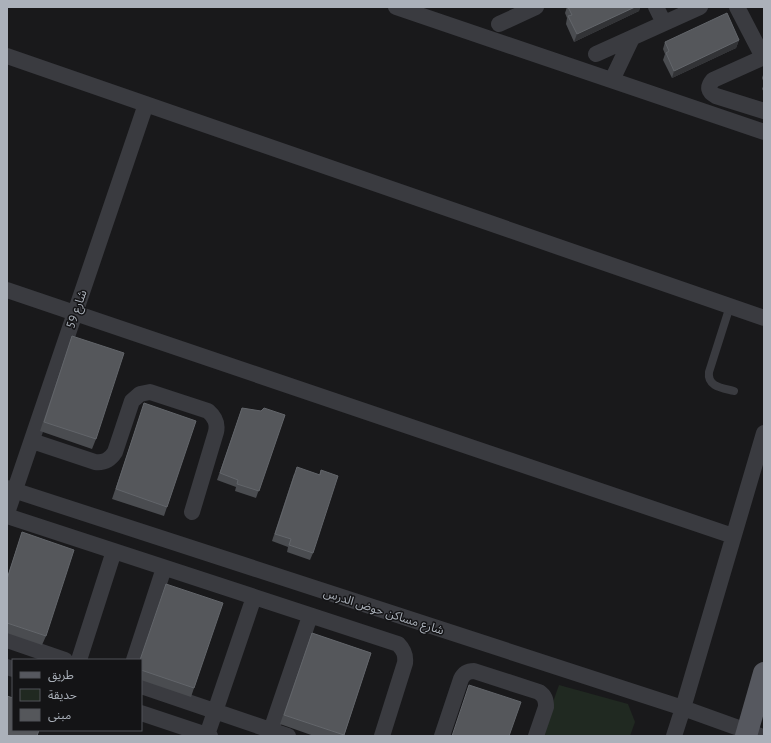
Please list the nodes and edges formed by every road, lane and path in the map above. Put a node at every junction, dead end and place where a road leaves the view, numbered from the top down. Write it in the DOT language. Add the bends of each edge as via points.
graph roads {
  1 [pos="396,7"];
  2 [pos="536,7"];
  3 [pos="656,7"];
  4 [pos="736,7"];
  5 [pos="693,8"];
  6 [pos="664,23"];
  7 [pos="499,24"];
  8 [pos="632,38"];
  9 [pos="596,54"];
  10 [pos="7,56"];
  11 [pos="763,57"];
  12 [pos="612,80"];
  13 [pos="146,104"];
  14 [pos="764,111"];
  15 [pos="764,132"];
  16 [pos="7,290"];
  17 [pos="730,306"];
  18 [pos="75,313"];
  19 [pos="764,318"];
  20 [pos="734,391"];
  21 [pos="764,433"];
  22 [pos="32,441"];
  23 [pos="11,489"];
  24 [pos="192,512"];
  25 [pos="7,515"];
  26 [pos="733,536"];
  27 [pos="114,551"];
  28 [pos="164,568"];
  29 [pos="254,597"];
  30 [pos="310,616"];
  31 [pos="7,640"];
  32 [pos="62,659"];
  33 [pos="79,659"];
  34 [pos="134,659"];
  35 [pos="764,673"];
  36 [pos="142,686"];
  37 [pos="683,708"];
  38 [pos="215,711"];
  39 [pos="142,712"];
  40 [pos="270,733"];
  41 [pos="751,734"];
  42 [pos="209,735"];
  43 [pos="288,736"];
  44 [pos="382,736"];
  45 [pos="442,736"];
  46 [pos="536,736"];
  47 [pos="674,736"];
  1 -- 12 [label="street"];
  2 -- 7 [label="street"];
  3 -- 6 [label="street"];
  4 -- 11 [label="street"];
  5 -- 6 [label="street"];
  6 -- 8 [label="street"];
  8 -- 9 [label="street"];
  8 -- 12 [label="street"];
  10 -- 13 [label="street"];
  11 -- 14 [label="street" via="712,80 709,89 716,96"];
  12 -- 15 [label="street"];
  13 -- 17 [label="street"];
  13 -- 18 [label="street, شارع 59"];
  16 -- 18 [label="street"];
  17 -- 19 [label="street"];
  17 -- 20 [label="lane" via="708,376 713,384"];
  18 -- 22 [label="street, شارع 59"];
  18 -- 26 [label="street"];
  21 -- 26 [label="street"];
  22 -- 23 [label="street, شارع 59"];
  22 -- 24 [label="street" via="100,463 112,458 132,401 140,394 150,392 208,411 215,418 217,427"];
  23 -- 25 [label="street, شارع 59"];
  23 -- 37 [label="street, شارع مساكن حوض الدرس"];
  25 -- 27 [label="street"];
  26 -- 37 [label="street"];
  27 -- 28 [label="street"];
  27 -- 33 [label="street"];
  28 -- 29 [label="street"];
  28 -- 34 [label="street"];
  29 -- 30 [label="street"];
  29 -- 38 [label="street"];
  30 -- 40 [label="street"];
  30 -- 44 [label="street" via="398,644 405,652 405,663"];
  31 -- 32 [label="street"];
  35 -- 41 [label="main road"];
  36 -- 38 [label="street"];
  37 -- 41 [label="street, شارع مساكن حوض الدرس"];
  37 -- 47 [label="street"];
  38 -- 40 [label="street"];
  38 -- 42 [label="street"];
  39 -- 42 [label="street"];
  40 -- 43 [label="street"];
  45 -- 46 [label="street" via="461,679 463,675 474,670 542,694 546,707"];
}
